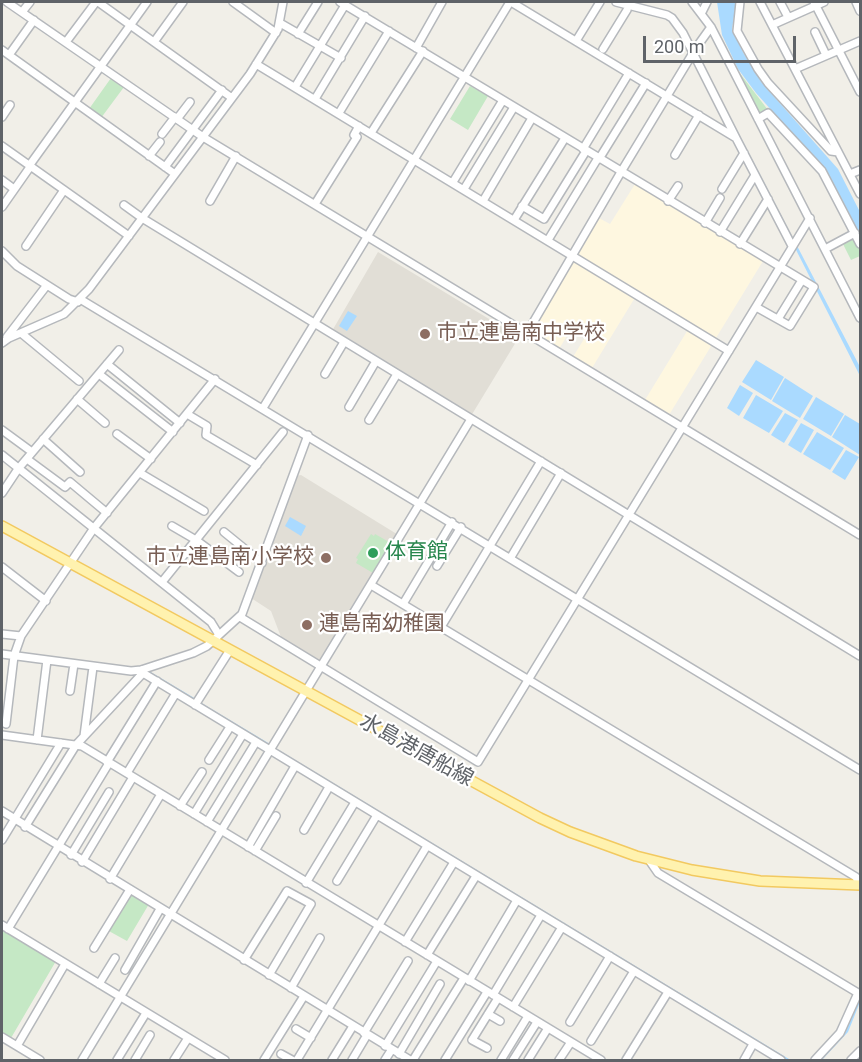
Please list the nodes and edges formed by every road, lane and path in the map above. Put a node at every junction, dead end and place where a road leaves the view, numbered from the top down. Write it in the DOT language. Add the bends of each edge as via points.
graph roads {
  1 [pos="7,2"];
  2 [pos="30,2"];
  3 [pos="99,2"];
  4 [pos="147,2"];
  5 [pos="183,2"];
  6 [pos="232,2"];
  7 [pos="283,2"];
  8 [pos="318,2"];
  9 [pos="442,2"];
  10 [pos="511,2"];
  11 [pos="600,2"];
  12 [pos="616,2"];
  13 [pos="692,2"];
  14 [pos="707,2"];
  15 [pos="740,2"];
  16 [pos="760,2"];
  17 [pos="780,2"];
  18 [pos="824,2"];
  19 [pos="856,2"];
  20 [pos="342,3"];
  21 [pos="628,3"];
  22 [pos="815,3"];
  23 [pos="861,11"];
  24 [pos="22,12"];
  25 [pos="702,12"];
  26 [pos="365,16"];
  27 [pos="788,17"];
  28 [pos="34,20"];
  29 [pos="280,24"];
  30 [pos="130,25"];
  31 [pos="772,25"];
  32 [pos="711,27"];
  33 [pos="389,31"];
  34 [pos="815,32"];
  35 [pos="276,33"];
  36 [pos="298,34"];
  37 [pos="576,41"];
  38 [pos="861,41"];
  39 [pos="66,42"];
  40 [pos="154,42"];
  41 [pos="320,46"];
  42 [pos="2,50"];
  43 [pos="420,50"];
  44 [pos="603,50"];
  45 [pos="695,51"];
  46 [pos="839,51"];
  47 [pos="9,55"];
  48 [pos="826,55"];
  49 [pos="340,58"];
  50 [pos="256,64"];
  51 [pos="100,66"];
  52 [pos="795,69"];
  53 [pos="629,73"];
  54 [pos="464,76"];
  55 [pos="646,83"];
  56 [pos="295,87"];
  57 [pos="222,90"];
  58 [pos="861,92"];
  59 [pos="668,97"];
  60 [pos="232,98"];
  61 [pos="315,99"];
  62 [pos="503,100"];
  63 [pos="190,102"];
  64 [pos="75,103"];
  65 [pos="10,105"];
  66 [pos="514,107"];
  67 [pos="339,114"];
  68 [pos="699,115"];
  69 [pos="2,117"];
  70 [pos="176,118"];
  71 [pos="532,118"];
  72 [pos="758,118"];
  73 [pos="359,126"];
  74 [pos="194,130"];
  75 [pos="371,133"];
  76 [pos="203,137"];
  77 [pos="565,138"];
  78 [pos="736,138"];
  79 [pos="2,146"];
  80 [pos="585,150"];
  81 [pos="838,152"];
  82 [pos="744,153"];
  83 [pos="675,155"];
  84 [pos="149,156"];
  85 [pos="236,156"];
  86 [pos="599,158"];
  87 [pos="414,159"];
  88 [pos="29,166"];
  89 [pos="165,167"];
  90 [pos="861,170"];
  91 [pos="621,172"];
  92 [pos="175,174"];
  93 [pos="850,174"];
  94 [pos="755,175"];
  95 [pos="2,180"];
  96 [pos="453,182"];
  97 [pos="678,186"];
  98 [pos="14,189"];
  99 [pos="464,189"];
  100 [pos="722,189"];
  101 [pos="64,190"];
  102 [pos="861,194"];
  103 [pos="720,198"];
  104 [pos="768,199"];
  105 [pos="210,201"];
  106 [pos="483,201"];
  107 [pos="669,201"];
  108 [pos="315,204"];
  109 [pos="124,205"];
  110 [pos="522,206"];
  111 [pos="2,207"];
  112 [pos="810,218"];
  113 [pos="142,219"];
  114 [pos="514,220"];
  115 [pos="705,223"];
  116 [pos="720,232"];
  117 [pos="855,233"];
  118 [pos="129,236"];
  119 [pos="368,236"];
  120 [pos="548,240"];
  121 [pos="740,244"];
  122 [pos="794,244"];
  123 [pos="861,244"];
  124 [pos="26,246"];
  125 [pos="825,249"];
  126 [pos="2,251"];
  127 [pos="572,256"];
  128 [pos="779,267"];
  129 [pos="802,280"];
  130 [pos="47,285"];
  131 [pos="79,300"];
  132 [pos="756,306"];
  133 [pos="861,318"];
  134 [pos="778,319"];
  135 [pos="315,323"];
  136 [pos="21,333"];
  137 [pos="527,333"];
  138 [pos="2,342"];
  139 [pos="344,342"];
  140 [pos="119,350"];
  141 [pos="729,351"];
  142 [pos="376,361"];
  143 [pos="107,364"];
  144 [pos="99,374"];
  145 [pos="325,374"];
  146 [pos="397,374"];
  147 [pos="215,379"];
  148 [pos="79,381"];
  149 [pos="77,399"];
  150 [pos="349,406"];
  151 [pos="263,408"];
  152 [pos="187,414"];
  153 [pos="471,419"];
  154 [pos="369,420"];
  155 [pos="105,423"];
  156 [pos="180,423"];
  157 [pos="682,426"];
  158 [pos="2,430"];
  159 [pos="173,432"];
  160 [pos="283,432"];
  161 [pos="117,434"];
  162 [pos="308,435"];
  163 [pos="43,439"];
  164 [pos="29,455"];
  165 [pos="2,456"];
  166 [pos="151,459"];
  167 [pos="541,461"];
  168 [pos="257,465"];
  169 [pos="18,469"];
  170 [pos="80,471"];
  171 [pos="140,473"];
  172 [pos="561,473"];
  173 [pos="2,493"];
  174 [pos="421,503"];
  175 [pos="204,511"];
  176 [pos="107,513"];
  177 [pos="629,515"];
  178 [pos="452,522"];
  179 [pos="2,526"];
  180 [pos="172,526"];
  181 [pos="94,528"];
  182 [pos="461,528"];
  183 [pos="224,532"];
  184 [pos="861,535"];
  185 [pos="196,540"];
  186 [pos="489,545"];
  187 [pos="511,558"];
  188 [pos="70,563"];
  189 [pos="261,563"];
  190 [pos="437,566"];
  191 [pos="2,567"];
  192 [pos="239,572"];
  193 [pos="162,582"];
  194 [pos="371,585"];
  195 [pos="578,598"];
  196 [pos="46,601"];
  197 [pos="403,604"];
  198 [pos="240,617"];
  199 [pos="441,627"];
  200 [pos="2,634"];
  201 [pos="21,636"];
  202 [pos="216,638"];
  203 [pos="230,650"];
  204 [pos="2,654"];
  205 [pos="15,654"];
  206 [pos="861,656"];
  207 [pos="47,660"];
  208 [pos="74,664"];
  209 [pos="93,667"];
  210 [pos="321,667"];
  211 [pos="142,671"];
  212 [pos="528,680"];
  213 [pos="157,681"];
  214 [pos="70,691"];
  215 [pos="307,692"];
  216 [pos="176,693"];
  217 [pos="197,703"];
  218 [pos="6,724"];
  219 [pos="230,727"];
  220 [pos="243,734"];
  221 [pos="2,735"];
  222 [pos="84,736"];
  223 [pos="37,740"];
  224 [pos="255,742"];
  225 [pos="60,743"];
  226 [pos="76,745"];
  227 [pos="272,749"];
  228 [pos="209,760"];
  229 [pos="108,762"];
  230 [pos="295,766"];
  231 [pos="861,770"];
  232 [pos="202,772"];
  233 [pos="130,775"];
  234 [pos="329,787"];
  235 [pos="109,792"];
  236 [pos="161,794"];
  237 [pos="355,802"];
  238 [pos="180,806"];
  239 [pos="2,811"];
  240 [pos="194,814"];
  241 [pos="377,815"];
  242 [pos="276,816"];
  243 [pos="15,818"];
  244 [pos="207,822"];
  245 [pos="27,825"];
  246 [pos="304,830"];
  247 [pos="222,831"];
  248 [pos="2,840"];
  249 [pos="59,845"];
  250 [pos="427,846"];
  251 [pos="251,849"];
  252 [pos="72,853"];
  253 [pos="84,860"];
  254 [pos="649,860"];
  255 [pos="454,862"];
  256 [pos="476,876"];
  257 [pos="111,877"];
  258 [pos="337,881"];
  259 [pos="306,883"];
  260 [pos="860,885"];
  261 [pos="129,891"];
  262 [pos="517,900"];
  263 [pos="160,909"];
  264 [pos="172,913"];
  265 [pos="541,915"];
  266 [pos="7,927"];
  267 [pos="379,927"];
  268 [pos="561,927"];
  269 [pos="320,938"];
  270 [pos="405,942"];
  271 [pos="94,948"];
  272 [pos="427,955"];
  273 [pos="610,956"];
  274 [pos="115,958"];
  275 [pos="246,958"];
  276 [pos="408,961"];
  277 [pos="437,961"];
  278 [pos="65,964"];
  279 [pos="125,970"];
  280 [pos="634,971"];
  281 [pos="270,972"];
  282 [pos="466,979"];
  283 [pos="100,982"];
  284 [pos="440,984"];
  285 [pos="292,986"];
  286 [pos="668,992"];
  287 [pos="122,995"];
  288 [pos="493,995"];
  289 [pos="304,996"];
  290 [pos="513,1007"];
  291 [pos="329,1008"];
  292 [pos="146,1013"];
  293 [pos="488,1014"];
  294 [pos="528,1016"];
  295 [pos="500,1021"];
  296 [pos="537,1022"];
  297 [pos="570,1022"];
  298 [pos="353,1026"];
  299 [pos="548,1028"];
  300 [pos="297,1029"];
  301 [pos="366,1032"];
  302 [pos="150,1035"];
  303 [pos="2,1037"];
  304 [pos="188,1038"];
  305 [pos="311,1038"];
  306 [pos="591,1041"];
  307 [pos="571,1042"];
  308 [pos="753,1044"];
  309 [pos="18,1045"];
  310 [pos="487,1048"];
  311 [pos="395,1050"];
  312 [pos="861,1051"];
  313 [pos="281,1054"];
  314 [pos="212,1057"];
  315 [pos="595,1059"];
  316 [pos="40,1060"];
  317 [pos="82,1060"];
  318 [pos="117,1060"];
  319 [pos="135,1060"];
  320 [pos="174,1060"];
  321 [pos="225,1060"];
  322 [pos="264,1060"];
  323 [pos="292,1060"];
  324 [pos="297,1060"];
  325 [pos="332,1060"];
  326 [pos="352,1060"];
  327 [pos="385,1060"];
  328 [pos="413,1060"];
  329 [pos="445,1060"];
  330 [pos="501,1060"];
  331 [pos="513,1060"];
  332 [pos="528,1060"];
  333 [pos="559,1060"];
  334 [pos="626,1060"];
  335 [pos="744,1060"];
  336 [pos="781,1060"];
  337 [pos="815,1060"];
  338 [pos="851,1060"];
  1 -- 24 [label="street"];
  2 -- 24 [label="street"];
  3 -- 30 [label="street"];
  3 -- 39 [label="street"];
  4 -- 30 [label="street"];
  5 -- 40 [label="street"];
  6 -- 35 [label="street"];
  7 -- 29 [label="street"];
  8 -- 36 [label="street"];
  9 -- 43 [label="street"];
  10 -- 37 [label="street"];
  10 -- 54 [label="street"];
  11 -- 37 [label="street"];
  12 -- 21 [label="street"];
  13 -- 25 [label="street"];
  14 -- 25 [label="street"];
  15 -- 81 [label="street" via="737,31 758,69 831,151"];
  16 -- 31 [label="street"];
  17 -- 27 [label="street"];
  18 -- 22 [label="street"];
  19 -- 23 [label="street"];
  20 -- 26 [label="street"];
  20 -- 41 [label="street"];
  21 -- 44 [label="street"];
  21 -- 45 [label="street" via="670,16"];
  22 -- 27 [label="street"];
  22 -- 46 [label="street"];
  24 -- 28 [label="street"];
  25 -- 32 [label="street"];
  26 -- 33 [label="street"];
  26 -- 49 [label="street"];
  27 -- 31 [label="street"];
  28 -- 39 [label="street"];
  28 -- 47 [label="street"];
  29 -- 35 [label="street"];
  29 -- 36 [label="street"];
  30 -- 40 [label="street"];
  30 -- 51 [label="street"];
  31 -- 52 [label="street"];
  32 -- 45 [label="street"];
  32 -- 72 [label="street"];
  33 -- 43 [label="street"];
  33 -- 67 [label="street"];
  34 -- 48 [label="street"];
  35 -- 50 [label="street"];
  36 -- 41 [label="street"];
  37 -- 53 [label="street"];
  38 -- 46 [label="street"];
  39 -- 51 [label="street"];
  40 -- 57 [label="street"];
  41 -- 49 [label="street"];
  41 -- 56 [label="street"];
  42 -- 47 [label="street"];
  43 -- 54 [label="street"];
  43 -- 75 [label="street"];
  45 -- 59 [label="street"];
  45 -- 78 [label="street"];
  46 -- 48 [label="street"];
  46 -- 58 [label="street"];
  47 -- 64 [label="street"];
  48 -- 52 [label="street"];
  49 -- 61 [label="street"];
  50 -- 56 [label="street"];
  50 -- 60 [label="street"];
  51 -- 64 [label="street"];
  51 -- 70 [label="street"];
  52 -- 81 [label="street"];
  53 -- 55 [label="street"];
  53 -- 80 [label="street"];
  54 -- 62 [label="street"];
  54 -- 87 [label="street"];
  55 -- 59 [label="street"];
  55 -- 86 [label="street"];
  56 -- 61 [label="street"];
  57 -- 60 [label="street"];
  57 -- 74 [label="street"];
  59 -- 68 [label="street"];
  59 -- 91 [label="street"];
  60 -- 76 [label="street"];
  61 -- 67 [label="street"];
  62 -- 66 [label="street"];
  62 -- 96 [label="street"];
  63 -- 70 [label="street"];
  64 -- 84 [label="street"];
  64 -- 88 [label="street"];
  65 -- 69 [label="street"];
  66 -- 71 [label="street"];
  66 -- 99 [label="street"];
  67 -- 73 [label="street"];
  68 -- 78 [label="street"];
  68 -- 83 [label="street"];
  70 -- 74 [label="street"];
  70 -- 84 [label="street"];
  71 -- 77 [label="street"];
  71 -- 106 [label="street"];
  72 -- 112 [label="street"];
  72 -- 117 [label="street" via="768,113 822,171"];
  73 -- 75 [label="street"];
  73 -- 108 [label="street" via="354,135 357,137"];
  74 -- 76 [label="street"];
  74 -- 89 [label="street"];
  75 -- 87 [label="street"];
  76 -- 85 [label="street"];
  76 -- 92 [label="street"];
  77 -- 80 [label="street"];
  77 -- 110 [label="street"];
  78 -- 82 [label="street"];
  79 -- 88 [label="street"];
  80 -- 86 [label="street"];
  80 -- 110 [label="street" via="544,219"];
  81 -- 93 [label="street"];
  82 -- 94 [label="street"];
  82 -- 100 [label="street"];
  84 -- 89 [label="street"];
  85 -- 105 [label="street"];
  85 -- 108 [label="street"];
  86 -- 91 [label="street"];
  86 -- 120 [label="street"];
  87 -- 96 [label="street"];
  87 -- 119 [label="street"];
  88 -- 98 [label="street"];
  88 -- 101 [label="street"];
  89 -- 92 [label="street"];
  90 -- 93 [label="street"];
  91 -- 107 [label="street"];
  91 -- 127 [label="street"];
  92 -- 113 [label="street"];
  93 -- 102 [label="street"];
  94 -- 104 [label="street"];
  94 -- 116 [label="street"];
  95 -- 98 [label="street"];
  96 -- 99 [label="street"];
  97 -- 107 [label="street"];
  98 -- 111 [label="street"];
  99 -- 106 [label="street"];
  101 -- 118 [label="street"];
  101 -- 124 [label="street"];
  103 -- 115 [label="street"];
  104 -- 121 [label="street"];
  104 -- 122 [label="street"];
  106 -- 114 [label="street"];
  107 -- 115 [label="street"];
  108 -- 119 [label="street"];
  109 -- 113 [label="street"];
  110 -- 114 [label="street"];
  112 -- 122 [label="street"];
  112 -- 125 [label="street"];
  113 -- 118 [label="street"];
  113 -- 135 [label="street"];
  114 -- 120 [label="street"];
  115 -- 116 [label="street"];
  116 -- 121 [label="street"];
  117 -- 123 [label="street"];
  117 -- 125 [label="street"];
  118 -- 131 [label="street"];
  119 -- 135 [label="street"];
  119 -- 137 [label="street"];
  120 -- 127 [label="street"];
  121 -- 128 [label="street"];
  122 -- 128 [label="street"];
  125 -- 133 [label="street"];
  126 -- 130 [label="street"];
  127 -- 137 [label="street"];
  127 -- 141 [label="street"];
  128 -- 129 [label="street"];
  128 -- 132 [label="street"];
  129 -- 134 [label="street"];
  129 -- 134 [label="street" via="814,287 790,326"];
  130 -- 131 [label="street"];
  130 -- 138 [label="street"];
  131 -- 136 [label="street" via="64,314"];
  131 -- 147 [label="street"];
  132 -- 134 [label="street"];
  132 -- 141 [label="street"];
  135 -- 139 [label="street"];
  135 -- 151 [label="street"];
  136 -- 138 [label="street"];
  136 -- 148 [label="street"];
  137 -- 157 [label="street"];
  139 -- 142 [label="street"];
  139 -- 145 [label="street"];
  140 -- 143 [label="street"];
  141 -- 157 [label="street"];
  142 -- 146 [label="street"];
  142 -- 150 [label="street"];
  143 -- 144 [label="street"];
  143 -- 156 [label="street"];
  144 -- 149 [label="street"];
  144 -- 159 [label="street"];
  146 -- 153 [label="street"];
  146 -- 154 [label="street"];
  147 -- 151 [label="street"];
  147 -- 152 [label="street"];
  149 -- 155 [label="street"];
  149 -- 163 [label="street"];
  151 -- 162 [label="street"];
  152 -- 156 [label="street"];
  152 -- 168 [label="street" via="207,426 206,435"];
  153 -- 167 [label="street"];
  153 -- 174 [label="street"];
  156 -- 159 [label="street"];
  157 -- 177 [label="street"];
  157 -- 184 [label="street"];
  158 -- 164 [label="street"];
  159 -- 166 [label="street"];
  160 -- 168 [label="street"];
  161 -- 166 [label="street"];
  162 -- 174 [label="street"];
  162 -- 189 [label="street"];
  163 -- 164 [label="street"];
  163 -- 170 [label="street"];
  164 -- 169 [label="street"];
  164 -- 176 [label="street" via="65,487 70,482"];
  165 -- 169 [label="street"];
  166 -- 171 [label="street"];
  167 -- 172 [label="street"];
  167 -- 186 [label="street"];
  168 -- 185 [label="street"];
  169 -- 173 [label="street"];
  169 -- 181 [label="street"];
  171 -- 175 [label="street"];
  171 -- 176 [label="street"];
  172 -- 177 [label="street"];
  172 -- 187 [label="street"];
  174 -- 178 [label="street"];
  174 -- 194 [label="street"];
  176 -- 181 [label="street"];
  177 -- 195 [label="street"];
  177 -- 206 [label="street"];
  178 -- 182 [label="street"];
  178 -- 197 [label="street"];
  179 -- 188 [label="main road, 水島港唐船線"];
  180 -- 185 [label="street"];
  181 -- 188 [label="street"];
  181 -- 193 [label="street"];
  182 -- 186 [label="street"];
  182 -- 190 [label="street"];
  183 -- 189 [label="street"];
  185 -- 192 [label="street"];
  185 -- 193 [label="street"];
  186 -- 187 [label="street"];
  186 -- 199 [label="street"];
  187 -- 195 [label="street"];
  188 -- 196 [label="street"];
  188 -- 202 [label="main road, 水島港唐船線"];
  189 -- 198 [label="street"];
  191 -- 196 [label="street"];
  193 -- 202 [label="street" via="211,622"];
  194 -- 197 [label="street"];
  194 -- 210 [label="street"];
  195 -- 212 [label="street"];
  195 -- 231 [label="street"];
  196 -- 201 [label="street"];
  197 -- 199 [label="street"];
  198 -- 202 [label="street"];
  198 -- 210 [label="street"];
  199 -- 212 [label="street"];
  200 -- 201 [label="street"];
  201 -- 205 [label="street"];
  202 -- 203 [label="main road, 水島港唐船線"];
  202 -- 211 [label="street" via="201,650"];
  203 -- 215 [label="main road, 水島港唐船線"];
  203 -- 217 [label="street"];
  204 -- 205 [label="street"];
  205 -- 207 [label="street"];
  205 -- 218 [label="street"];
  207 -- 208 [label="street"];
  207 -- 223 [label="street"];
  208 -- 209 [label="street"];
  208 -- 214 [label="street"];
  209 -- 211 [label="street"];
  209 -- 222 [label="street"];
  210 -- 212 [label="street" via="478,762"];
  210 -- 215 [label="street"];
  211 -- 213 [label="street"];
  211 -- 222 [label="street"];
  212 -- 260 [label="street" via="856,877"];
  213 -- 216 [label="street"];
  213 -- 229 [label="street"];
  215 -- 227 [label="street"];
  215 -- 254 [label="main road, 水島港唐船線" via="540,818"];
  216 -- 217 [label="street"];
  216 -- 233 [label="street"];
  217 -- 219 [label="street"];
  219 -- 220 [label="street"];
  219 -- 228 [label="street"];
  220 -- 224 [label="street"];
  220 -- 240 [label="street"];
  221 -- 223 [label="street"];
  222 -- 226 [label="street"];
  223 -- 225 [label="street"];
  224 -- 227 [label="street"];
  224 -- 244 [label="street"];
  225 -- 226 [label="street"];
  225 -- 243 [label="street"];
  226 -- 229 [label="street"];
  226 -- 245 [label="street"];
  227 -- 230 [label="street"];
  227 -- 247 [label="street"];
  229 -- 233 [label="street"];
  229 -- 249 [label="street"];
  230 -- 234 [label="street"];
  230 -- 251 [label="street"];
  232 -- 238 [label="street"];
  233 -- 236 [label="street"];
  233 -- 253 [label="street"];
  234 -- 237 [label="street"];
  234 -- 246 [label="street"];
  235 -- 252 [label="street"];
  236 -- 238 [label="street"];
  236 -- 257 [label="street"];
  237 -- 241 [label="street"];
  237 -- 259 [label="street"];
  238 -- 240 [label="street"];
  239 -- 243 [label="street"];
  240 -- 244 [label="street"];
  241 -- 250 [label="street"];
  241 -- 258 [label="street"];
  242 -- 251 [label="street"];
  243 -- 245 [label="street"];
  243 -- 248 [label="street"];
  244 -- 247 [label="street"];
  245 -- 249 [label="street"];
  247 -- 251 [label="street"];
  247 -- 264 [label="street"];
  249 -- 252 [label="street"];
  249 -- 266 [label="street"];
  250 -- 255 [label="street"];
  250 -- 267 [label="street"];
  251 -- 259 [label="street"];
  252 -- 253 [label="street"];
  253 -- 257 [label="street"];
  254 -- 260 [label="main road, 水島港唐船線" via="760,881"];
  254 -- 337 [label="street" via="658,873 858,993 840,1033"];
  255 -- 256 [label="street"];
  255 -- 270 [label="street"];
  256 -- 262 [label="street"];
  256 -- 272 [label="street"];
  257 -- 261 [label="street"];
  259 -- 267 [label="street"];
  261 -- 263 [label="street"];
  261 -- 271 [label="street"];
  262 -- 265 [label="street"];
  262 -- 282 [label="street"];
  263 -- 264 [label="street"];
  263 -- 279 [label="street"];
  264 -- 275 [label="street"];
  264 -- 287 [label="street"];
  265 -- 268 [label="street"];
  265 -- 288 [label="street"];
  266 -- 278 [label="street"];
  267 -- 270 [label="street"];
  267 -- 291 [label="street"];
  268 -- 273 [label="street"];
  268 -- 290 [label="street"];
  269 -- 285 [label="street"];
  270 -- 272 [label="street"];
  272 -- 277 [label="street"];
  273 -- 280 [label="street"];
  273 -- 297 [label="street"];
  274 -- 283 [label="street"];
  275 -- 281 [label="street"];
  275 -- 281 [label="street" via="287,891 311,904"];
  276 -- 301 [label="street"];
  277 -- 282 [label="street"];
  277 -- 311 [label="street"];
  278 -- 283 [label="street"];
  278 -- 309 [label="street"];
  280 -- 286 [label="street"];
  280 -- 306 [label="street"];
  281 -- 285 [label="street"];
  282 -- 288 [label="street"];
  282 -- 328 [label="street"];
  283 -- 287 [label="street"];
  284 -- 311 [label="street"];
  285 -- 289 [label="street"];
  286 -- 308 [label="street"];
  286 -- 334 [label="street"];
  287 -- 292 [label="street"];
  287 -- 317 [label="street"];
  288 -- 290 [label="street"];
  288 -- 293 [label="street"];
  288 -- 329 [label="street"];
  289 -- 291 [label="street"];
  289 -- 322 [label="street"];
  290 -- 294 [label="street"];
  291 -- 298 [label="street"];
  291 -- 305 [label="street"];
  292 -- 304 [label="street"];
  292 -- 318 [label="street"];
  293 -- 295 [label="street"];
  293 -- 310 [label="street" via="472,1040"];
  294 -- 296 [label="street"];
  294 -- 330 [label="street"];
  296 -- 299 [label="street"];
  296 -- 331 [label="street"];
  298 -- 301 [label="street"];
  298 -- 325 [label="street"];
  299 -- 307 [label="street"];
  299 -- 332 [label="street"];
  300 -- 305 [label="street"];
  301 -- 311 [label="street"];
  301 -- 326 [label="street"];
  302 -- 319 [label="street"];
  303 -- 309 [label="street"];
  304 -- 314 [label="street"];
  304 -- 320 [label="street"];
  305 -- 324 [label="street"];
  307 -- 315 [label="street"];
  307 -- 333 [label="street"];
  308 -- 335 [label="street"];
  308 -- 336 [label="street"];
  309 -- 316 [label="street"];
  311 -- 327 [label="street"];
  311 -- 328 [label="street"];
  312 -- 338 [label="street"];
  313 -- 323 [label="street"];
  314 -- 321 [label="street"];
}
